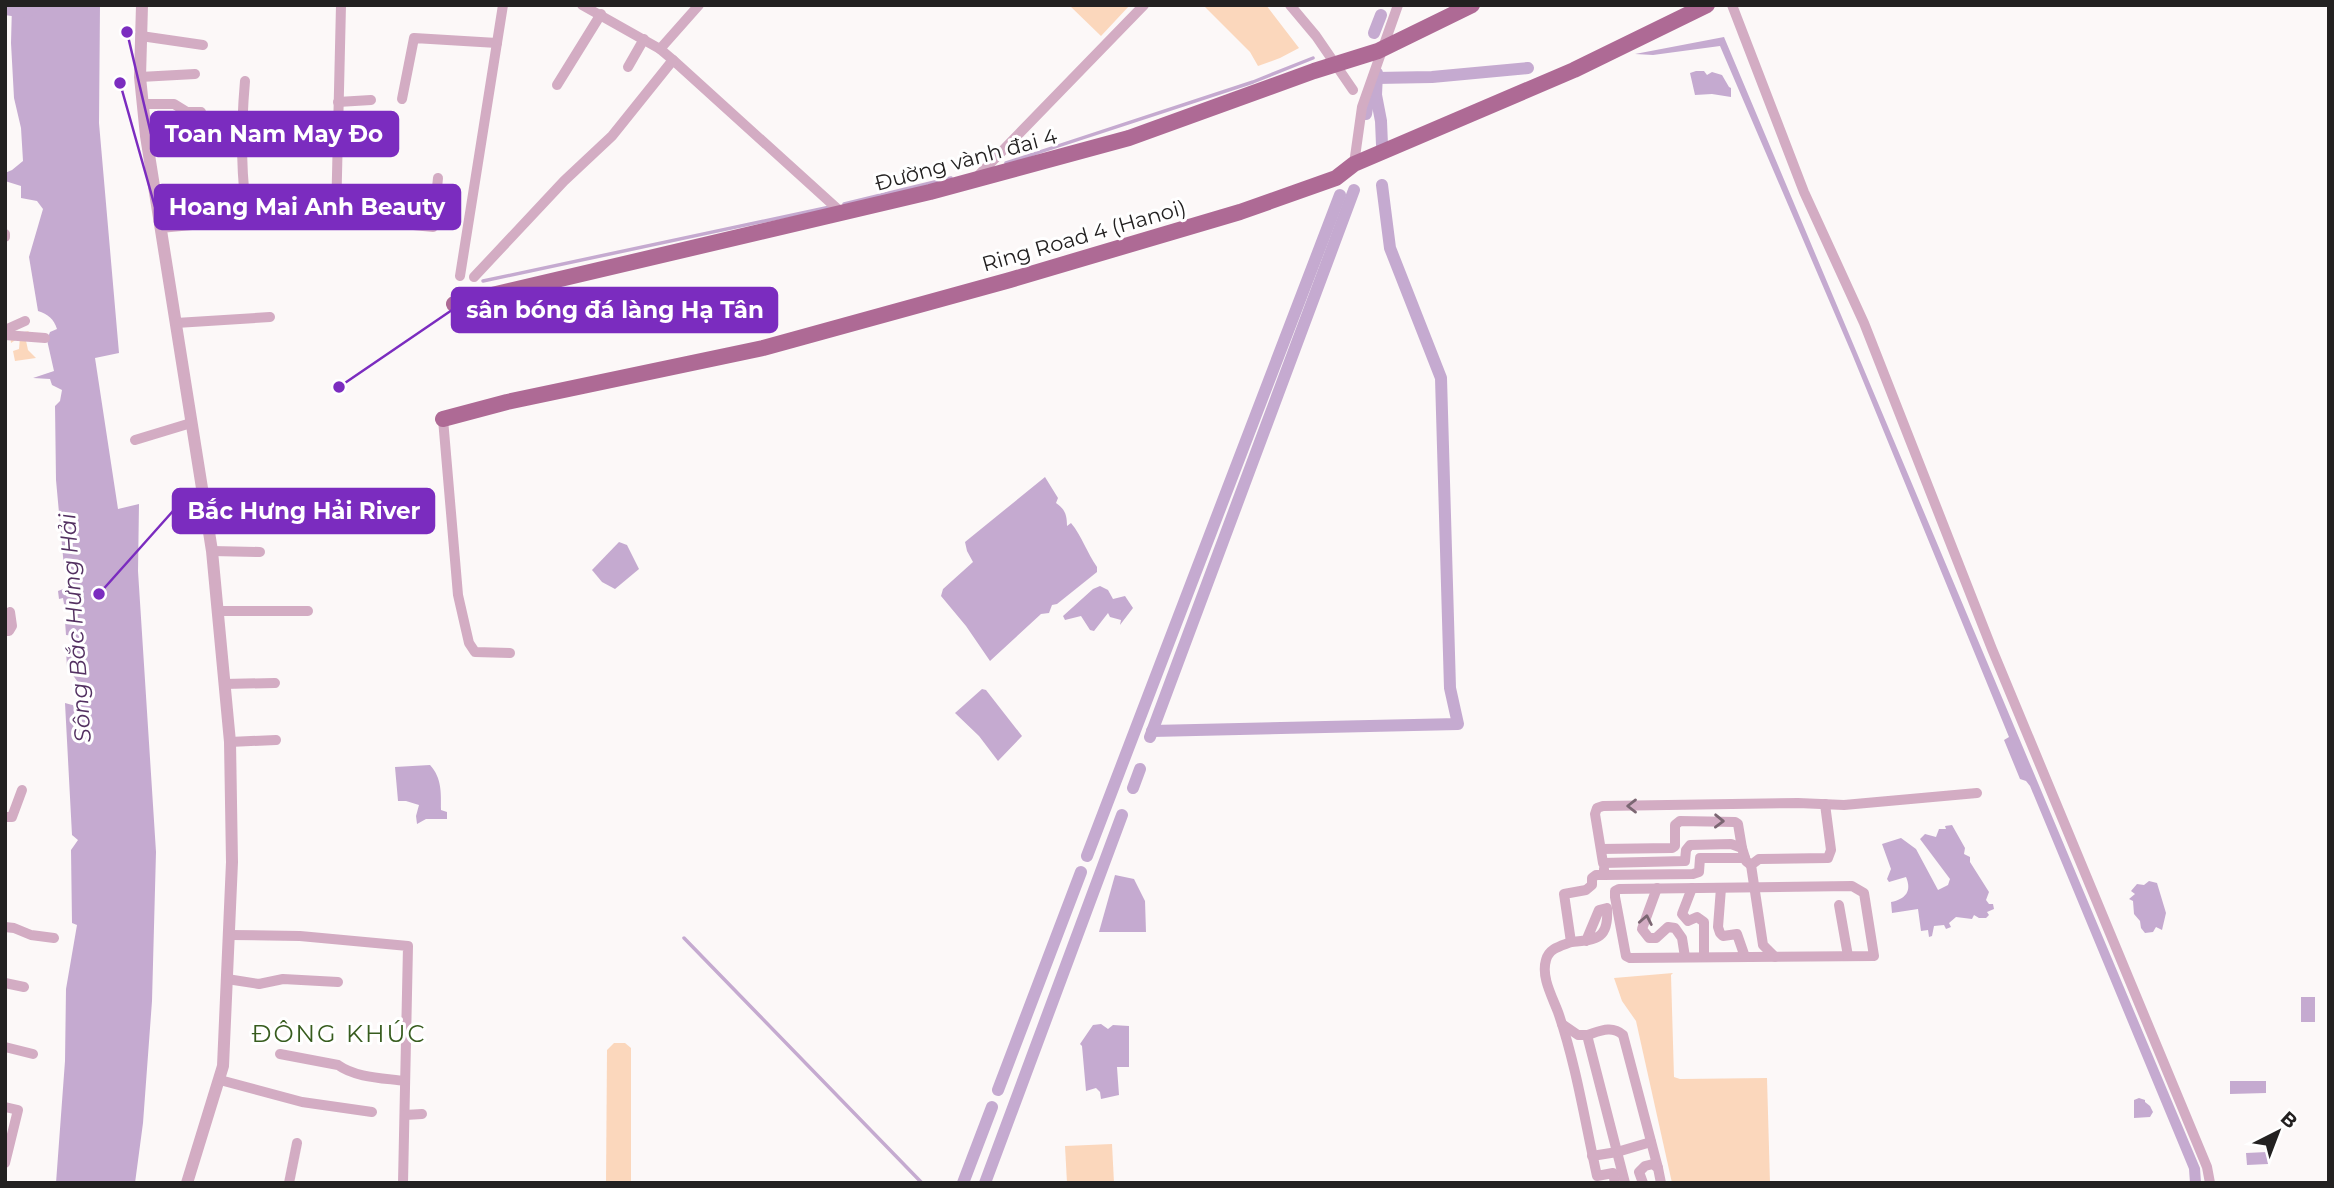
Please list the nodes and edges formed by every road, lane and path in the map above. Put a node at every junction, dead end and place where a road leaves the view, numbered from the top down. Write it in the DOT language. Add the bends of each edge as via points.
graph roads {
  1 [pos="142,5"];
  2 [pos="341,5"];
  3 [pos="503,5"];
  4 [pos="582,5"];
  5 [pos="699,5"];
  6 [pos="1144,5"];
  7 [pos="1290,5"];
  8 [pos="1398,5"];
  9 [pos="1472,5"];
  10 [pos="1707,5"];
  11 [pos="1732,5"];
  12 [pos="601,15"];
  13 [pos="141,36"];
  14 [pos="643,39"];
  15 [pos="497,43"];
  16 [pos="203,45"];
  17 [pos="660,49"];
  18 [pos="1381,49"];
  19 [pos="673,60"];
  20 [pos="1336,65"];
  21 [pos="628,67"];
  22 [pos="195,74"];
  23 [pos="141,78"];
  24 [pos="245,81"];
  25 [pos="557,85"];
  26 [pos="1353,90"];
  27 [pos="402,99"];
  28 [pos="371,100"];
  29 [pos="338,102"];
  30 [pos="143,104"];
  31 [pos="201,113"];
  32 [pos="305,119"];
  33 [pos="336,144"];
  34 [pos="1354,164"];
  35 [pos="438,178"];
  36 [pos="973,181"];
  37 [pos="842,213"];
  38 [pos="336,216"];
  39 [pos="248,219"];
  40 [pos="160,228"];
  41 [pos="460,276"];
  42 [pos="474,277"];
  43 [pos="454,304"];
  44 [pos="270,317"];
  45 [pos="25,321"];
  46 [pos="176,323"];
  47 [pos="5,332"];
  48 [pos="45,338"];
  49 [pos="443,419"];
  50 [pos="191,423"];
  51 [pos="135,440"];
  52 [pos="205,499"];
  53 [pos="260,501"];
  54 [pos="212,551"];
  55 [pos="260,552"];
  56 [pos="217,611"];
  57 [pos="308,611"];
  58 [pos="10,612"];
  59 [pos="5,631"];
  60 [pos="510,653"];
  61 [pos="275,683"];
  62 [pos="224,684"];
  63 [pos="276,740"];
  64 [pos="230,742"];
  65 [pos="22,790"];
  66 [pos="1977,793"];
  67 [pos="1825,804"];
  68 [pos="5,817"];
  69 [pos="1601,849"];
  70 [pos="1746,857"];
  71 [pos="1603,863"];
  72 [pos="1604,875"];
  73 [pos="1657,888"];
  74 [pos="1692,888"];
  75 [pos="1721,888"];
  76 [pos="1754,888"];
  77 [pos="1839,905"];
  78 [pos="5,927"];
  79 [pos="230,935"];
  80 [pos="54,938"];
  81 [pos="1586,941"];
  82 [pos="1571,942"];
  83 [pos="1763,945"];
  84 [pos="1848,956"];
  85 [pos="1685,957"];
  86 [pos="1704,957"];
  87 [pos="1748,957"];
  88 [pos="1775,957"];
  89 [pos="227,979"];
  90 [pos="338,982"];
  91 [pos="5,983"];
  92 [pos="24,987"];
  93 [pos="1562,1024"];
  94 [pos="1587,1035"];
  95 [pos="5,1047"];
  96 [pos="33,1054"];
  97 [pos="280,1054"];
  98 [pos="220,1080"];
  99 [pos="405,1081"];
  100 [pos="5,1107"];
  101 [pos="372,1112"];
  102 [pos="422,1114"];
  103 [pos="405,1115"];
  104 [pos="1651,1142"];
  105 [pos="297,1143"];
  106 [pos="1617,1152"];
  107 [pos="1592,1156"];
  108 [pos="5,1163"];
  109 [pos="1658,1168"];
  110 [pos="187,1183"];
  111 [pos="289,1183"];
  112 [pos="403,1183"];
  113 [pos="1615,1183"];
  114 [pos="1625,1183"];
  115 [pos="1643,1183"];
  116 [pos="1661,1183"];
  117 [pos="2210,1183"];
  1 -- 13 [label="street"];
  2 -- 29 [label="street"];
  3 -- 15 [label="street"];
  4 -- 12 [label="street"];
  5 -- 17 [label="street"];
  6 -- 36 [label="street"];
  7 -- 20 [label="street"];
  8 -- 18 [label="street"];
  9 -- 18 [label="main road, Đường vành đai 4"];
  10 -- 34 [label="main road, Ring Road 4 (Hanoi)" via="1574,70"];
  11 -- 117 [label="street" via="1804,192 1864,323"];
  12 -- 14 [label="street"];
  12 -- 25 [label="street"];
  13 -- 16 [label="street"];
  13 -- 23 [label="street"];
  14 -- 17 [label="street"];
  14 -- 21 [label="street"];
  15 -- 27 [label="street" via="414,38"];
  15 -- 41 [label="street"];
  17 -- 19 [label="street"];
  18 -- 20 [label="main road, Đường vành đai 4"];
  18 -- 34 [label="street" via="1361,114"];
  19 -- 37 [label="street"];
  19 -- 42 [label="street" via="612,136"];
  20 -- 26 [label="street"];
  20 -- 36 [label="main road, Đường vành đai 4" via="1129,138"];
  22 -- 23 [label="street"];
  23 -- 30 [label="street"];
  24 -- 39 [label="street" via="242,165"];
  28 -- 29 [label="street"];
  29 -- 33 [label="street"];
  30 -- 31 [label="street" via="174,104"];
  30 -- 40 [label="street"];
  32 -- 33 [label="street" via="306,145"];
  33 -- 38 [label="street"];
  34 -- 49 [label="main road, Ring Road 4 (Hanoi)" via="1336,178 1240,212 1010,280 763,348"];
  35 -- 38 [label="street" via="433,228"];
  36 -- 37 [label="main road, Đường vành đai 4"];
  37 -- 43 [label="main road, Đường vành đai 4"];
  38 -- 39 [label="street"];
  39 -- 40 [label="street"];
  40 -- 46 [label="street"];
  44 -- 46 [label="street"];
  45 -- 47 [label="street"];
  46 -- 50 [label="street"];
  47 -- 48 [label="street"];
  49 -- 60 [label="street" via="458,596 469,643 475,652"];
  50 -- 51 [label="street"];
  50 -- 52 [label="street"];
  52 -- 53 [label="street"];
  52 -- 54 [label="street"];
  54 -- 55 [label="street"];
  54 -- 56 [label="street"];
  56 -- 57 [label="street"];
  56 -- 62 [label="street"];
  58 -- 59 [label="street" via="12,626"];
  61 -- 62 [label="street"];
  62 -- 64 [label="street"];
  63 -- 64 [label="street"];
  64 -- 79 [label="street"];
  65 -- 68 [label="street" via="12,817"];
  66 -- 67 [label="street"];
  67 -- 69 [label="street, one-way" via="1603,806 1595,814"];
  67 -- 70 [label="street" via="1828,858"];
  69 -- 70 [label="street, one-way" via="1672,848 1675,825 1680,821 1735,822"];
  69 -- 71 [label="street"];
  70 -- 71 [label="street" via="1731,844 1690,845 1685,861"];
  70 -- 72 [label="street" via="1700,858 1696,874"];
  70 -- 76 [label="street"];
  71 -- 72 [label="street"];
  72 -- 82 [label="street" via="1592,878 1586,890 1564,894"];
  73 -- 74 [label="street"];
  85 -- 73 [label="street, one-way" via="1682,937 1675,928 1668,927 1656,938 1649,938 1642,929"];
  73 -- 85 [label="street" via="1615,891 1626,956"];
  74 -- 75 [label="street"];
  74 -- 86 [label="street" via="1682,914 1688,921 1696,917 1704,922"];
  75 -- 76 [label="street"];
  75 -- 87 [label="street" via="1720,933 1737,934"];
  76 -- 83 [label="street"];
  76 -- 84 [label="street" via="1860,889 1874,956"];
  77 -- 84 [label="street"];
  78 -- 80 [label="street"];
  79 -- 89 [label="street"];
  79 -- 99 [label="street" via="408,946"];
  81 -- 82 [label="street"];
  82 -- 93 [label="street" via="1551,950 1545,966"];
  83 -- 87 [label="street"];
  83 -- 88 [label="street"];
  84 -- 88 [label="street"];
  85 -- 86 [label="street"];
  86 -- 87 [label="street"];
  87 -- 88 [label="street"];
  89 -- 90 [label="street" via="259,984 283,979"];
  89 -- 98 [label="street"];
  91 -- 92 [label="street"];
  93 -- 94 [label="street" via="1578,1035"];
  93 -- 107 [label="street"];
  94 -- 104 [label="street" via="1607,1029 1623,1035"];
  94 -- 106 [label="street"];
  95 -- 96 [label="street"];
  97 -- 99 [label="street"];
  98 -- 101 [label="street" via="292,1099"];
  98 -- 110 [label="street"];
  99 -- 103 [label="street"];
  100 -- 108 [label="street" via="18,1110"];
  102 -- 103 [label="street"];
  103 -- 112 [label="street"];
  104 -- 106 [label="street"];
  104 -- 109 [label="street"];
  105 -- 111 [label="street"];
  106 -- 107 [label="street"];
  106 -- 114 [label="street"];
  107 -- 113 [label="street" via="1597,1176 1613,1173"];
  109 -- 115 [label="street" via="1653,1164 1639,1172"];
  109 -- 116 [label="street"];
}
